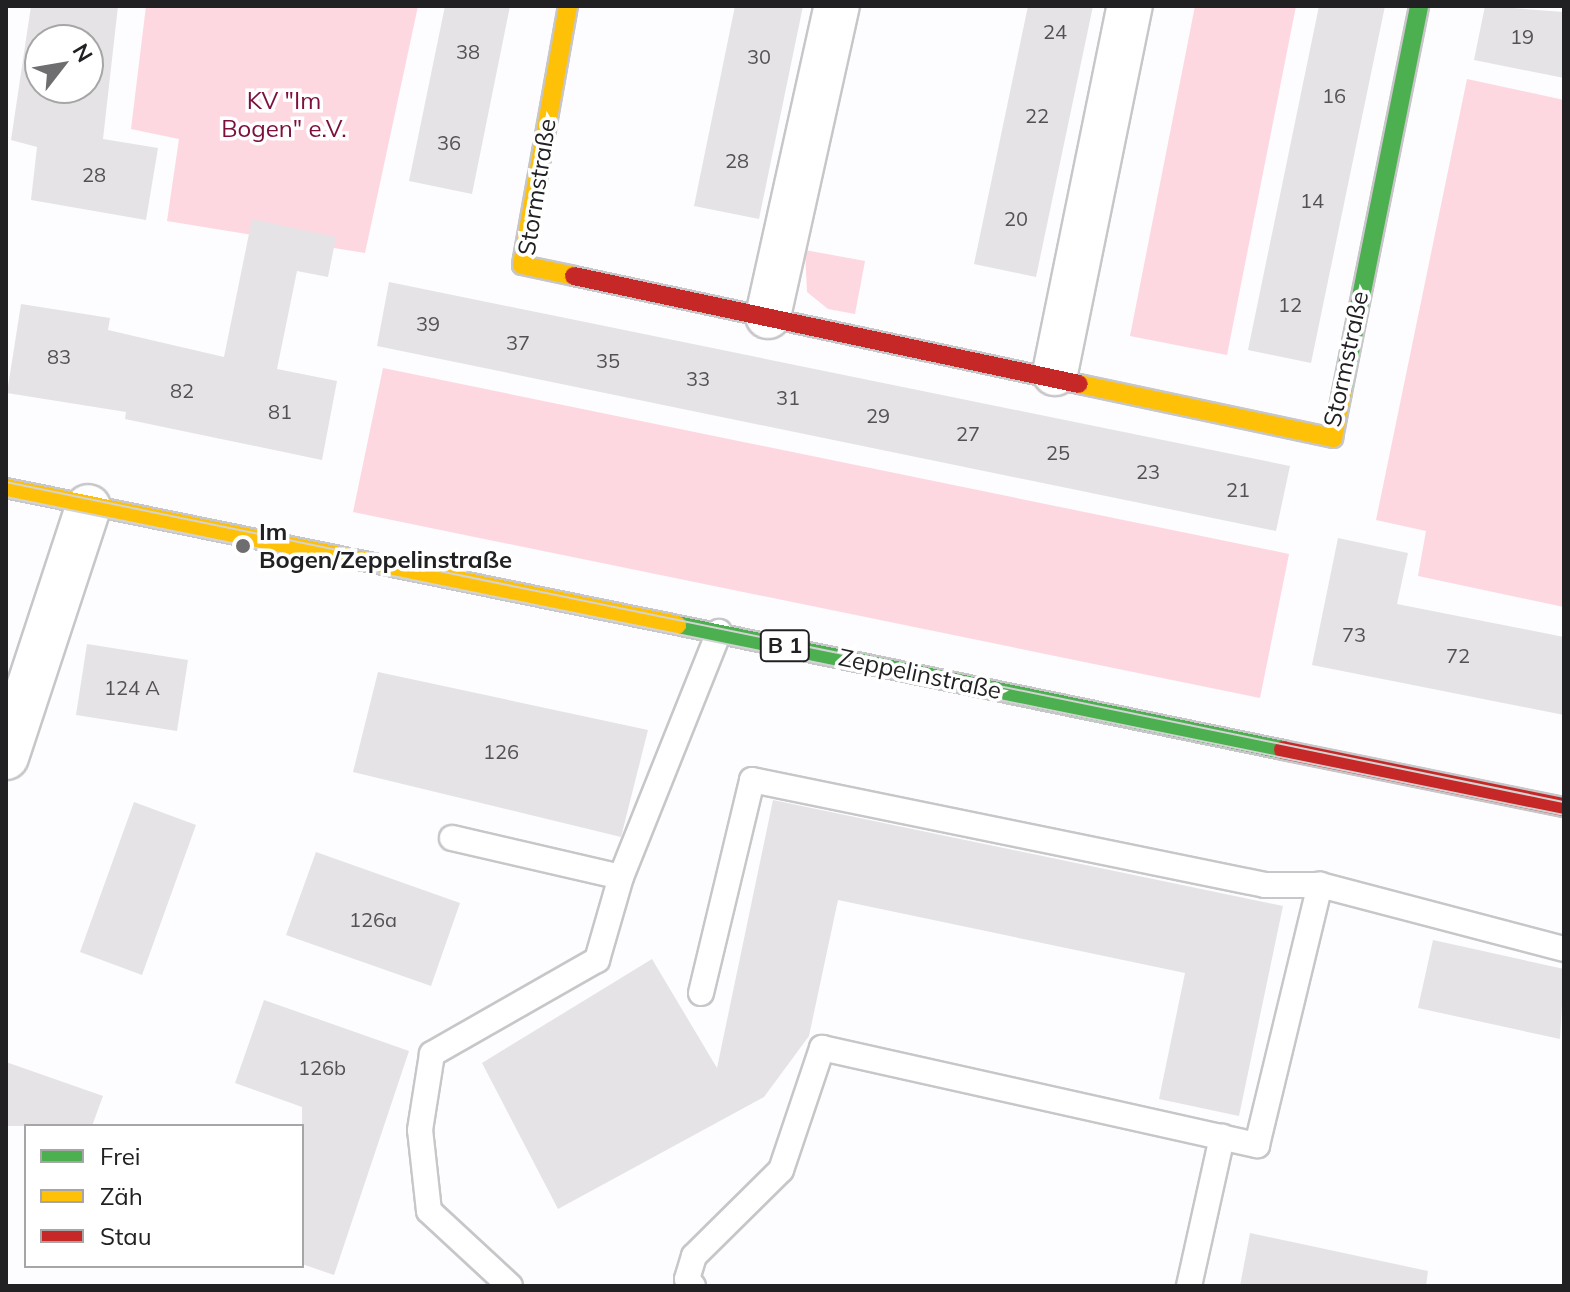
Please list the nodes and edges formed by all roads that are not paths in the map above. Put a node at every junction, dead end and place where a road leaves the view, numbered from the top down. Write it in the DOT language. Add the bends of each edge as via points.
graph roads {
  1 [pos="568,6"];
  2 [pos="837,6"];
  3 [pos="1130,6"];
  4 [pos="1419,6"];
  5 [pos="768,316"];
  6 [pos="1055,373"];
  7 [pos="6,488"];
  8 [pos="88,507"];
  9 [pos="719,632"];
  10 [pos="6,757"];
  11 [pos="1564,807"];
  12 [pos="452,838"];
  13 [pos="621,877"];
  14 [pos="1320,885"];
  15 [pos="1564,949"];
  16 [pos="701,993"];
  17 [pos="1222,1137"];
  18 [pos="510,1286"];
  19 [pos="693,1286"];
  20 [pos="1189,1286"];
  1 -- 5 [label="main road, Stormstraße" via="522,265"];
  2 -- 5 [label="street"];
  3 -- 6 [label="street"];
  4 -- 6 [label="main road, Stormstraße" via="1333,438"];
  5 -- 6 [label="main road, Stormstraße"];
  7 -- 8 [label="main road, Zeppelinstraße / B 1"];
  8 -- 9 [label="main road, Zeppelinstraße / B 1"];
  8 -- 10 [label="street"];
  9 -- 11 [label="main road, Zeppelinstraße / B 1"];
  9 -- 13 [label="lane"];
  12 -- 13 [label="lane"];
  13 -- 18 [label="lane" via="597,960 432,1054 420,1130 429,1211"];
  14 -- 15 [label="lane"];
  14 -- 16 [label="lane" via="1265,885 752,780"];
  14 -- 17 [label="lane" via="1257,1145"];
  17 -- 19 [label="lane" via="822,1048 781,1170 694,1256"];
  17 -- 20 [label="lane"];
}
